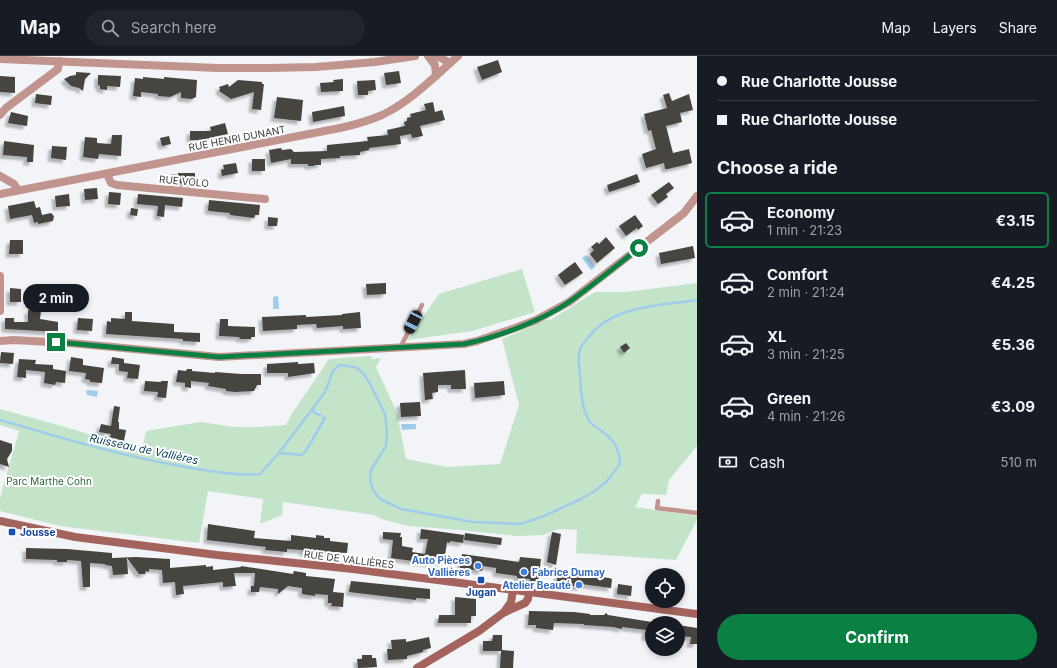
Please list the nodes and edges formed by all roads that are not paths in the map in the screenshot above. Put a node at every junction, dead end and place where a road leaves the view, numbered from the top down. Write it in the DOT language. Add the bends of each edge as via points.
graph roads {
  1 [pos="414,56"];
  2 [pos="428,56"];
  3 [pos="432,56"];
  4 [pos="458,56"];
  5 [pos="0,59"];
  6 [pos="59,61"];
  7 [pos="450,63"];
  8 [pos="436,76"];
  9 [pos="0,115"];
  10 [pos="107,174"];
  11 [pos="0,176"];
  12 [pos="18,190"];
  13 [pos="4,193"];
  14 [pos="697,196"];
  15 [pos="265,199"];
  16 [pos="0,276"];
  17 [pos="422,305"];
  18 [pos="0,311"];
  19 [pos="0,341"];
  20 [pos="400,348"];
  21 [pos="658,501"];
  22 [pos="697,513"];
  23 [pos="0,521"];
  24 [pos="513,590"];
  25 [pos="529,592"];
  26 [pos="503,613"];
  27 [pos="697,614"];
  28 [pos="417,668"];
  1 -- 6 [label="street" via="316,67 269,68"];
  2 -- 8 [label="street" via="435,65"];
  3 -- 7 [label="street"];
  4 -- 7 [label="street, RUE HENRI DUNANT"];
  5 -- 6 [label="street"];
  6 -- 9 [label="street" via="58,70"];
  7 -- 8 [label="street, RUE HENRI DUNANT"];
  8 -- 10 [label="street, RUE HENRI DUNANT" via="395,108 381,116 361,122 333,130"];
  10 -- 12 [label="street, RUE HENRI DUNANT"];
  10 -- 15 [label="street, RUE VOLO" via="111,183 117,185"];
  11 -- 12 [label="street" via="14,184"];
  11 -- 13 [label="street" via="6,185"];
  12 -- 13 [label="street, RUE HENRI DUNANT"];
  14 -- 20 [label="street" via="684,212 660,232 569,302 536,320 501,334 464,344"];
  16 -- 18 [label="street"];
  17 -- 20 [label="lane"];
  19 -- 20 [label="street" via="70,343 219,357"];
  21 -- 22 [label="lane" via="657,508"];
  23 -- 24 [label="main road, RUE DE VALLIÈRES" via="75,537"];
  24 -- 25 [label="main road, RUE DE VALLIÈRES"];
  24 -- 26 [label="main road" via="511,602"];
  25 -- 26 [label="main road" via="526,603"];
  25 -- 27 [label="main road, RUE DE VALLIÈRES"];
  26 -- 28 [label="main road" via="479,631"];
}
